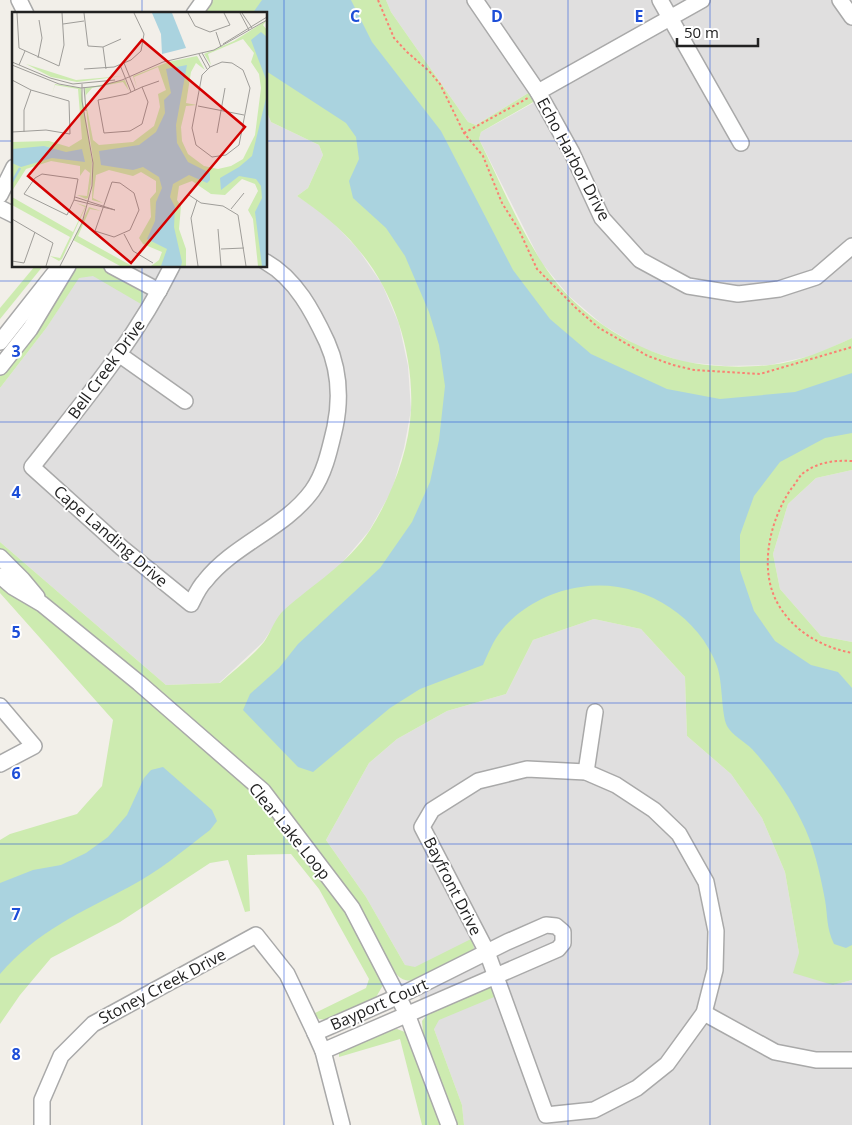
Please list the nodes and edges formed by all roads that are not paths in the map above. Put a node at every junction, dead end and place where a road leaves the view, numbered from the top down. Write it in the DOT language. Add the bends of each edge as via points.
graph roads {
  1 [pos="18,0"];
  2 [pos="204,0"];
  3 [pos="476,0"];
  4 [pos="660,0"];
  5 [pos="702,0"];
  6 [pos="840,0"];
  7 [pos="25,12"];
  8 [pos="195,12"];
  9 [pos="852,17"];
  10 [pos="671,18"];
  11 [pos="538,92"];
  12 [pos="741,143"];
  13 [pos="12,172"];
  14 [pos="6,189"];
  15 [pos="0,208"];
  16 [pos="12,214"];
  17 [pos="852,246"];
  18 [pos="268,263"];
  19 [pos="58,268"];
  20 [pos="67,268"];
  21 [pos="116,268"];
  22 [pos="168,268"];
  23 [pos="159,291"];
  24 [pos="0,342"];
  25 [pos="120,355"];
  26 [pos="0,367"];
  27 [pos="185,401"];
  28 [pos="32,467"];
  29 [pos="0,557"];
  30 [pos="0,576"];
  31 [pos="42,604"];
  32 [pos="0,706"];
  33 [pos="595,712"];
  34 [pos="0,764"];
  35 [pos="586,772"];
  36 [pos="487,952"];
  37 [pos="442,975"];
  38 [pos="497,976"];
  39 [pos="450,994"];
  40 [pos="399,996"];
  41 [pos="704,1013"];
  42 [pos="407,1014"];
  43 [pos="315,1033"];
  44 [pos="323,1051"];
  45 [pos="852,1060"];
  46 [pos="42,1125"];
  47 [pos="342,1125"];
  48 [pos="449,1125"];
  1 -- 7 [label="street"];
  2 -- 8 [label="street"];
  3 -- 11 [label="street, Echo Harbor Drive"];
  4 -- 10 [label="street"];
  5 -- 10 [label="street"];
  6 -- 9 [label="street"];
  10 -- 11 [label="street"];
  10 -- 12 [label="street"];
  11 -- 17 [label="street, Echo Harbor Drive" via="572,153 602,218 640,260 688,286 738,294 779,289 816,277"];
  13 -- 14 [label="street"];
  15 -- 16 [label="street"];
  18 -- 28 [label="street, Cape Landing Drive" via="281,270 314,314 335,360 340,403 329,454 312,490 284,520 224,562 204,581 191,604 122,548"];
  19 -- 24 [label="street"];
  20 -- 26 [label="street" via="30,329"];
  21 -- 23 [label="street"];
  22 -- 23 [label="street, Bell Creek Drive"];
  23 -- 25 [label="street, Bell Creek Drive"];
  25 -- 27 [label="street"];
  25 -- 28 [label="street, Bell Creek Drive"];
  29 -- 31 [label="street, Clear Lake Loop"];
  30 -- 31 [label="street, Clear Lake Loop"];
  31 -- 40 [label="street, Clear Lake Loop" via="263,791 352,908"];
  32 -- 34 [label="street" via="34,746"];
  33 -- 35 [label="street"];
  35 -- 36 [label="street, Bayfront Drive" via="527,769 478,781 432,810 422,827"];
  35 -- 41 [label="street, Bayfront Drive" via="616,784 654,810 679,834 706,882 716,930 715,970"];
  36 -- 37 [label="street, Bayport Court"];
  36 -- 38 [label="street, Bayfront Drive"];
  36 -- 38 [label="street, Bayport Court" via="546,925 556,926 563,932 563,943 558,949"];
  37 -- 39 [label="street, Bayport Court"];
  37 -- 40 [label="street, Bayport Court"];
  38 -- 39 [label="street, Bayport Court"];
  38 -- 41 [label="street, Bayfront Drive" via="546,1116 594,1110 637,1088 667,1064"];
  39 -- 42 [label="street, Bayport Court"];
  40 -- 42 [label="street, Clear Lake Loop"];
  40 -- 43 [label="street, Bayport Court"];
  41 -- 45 [label="street" via="776,1052 816,1060"];
  42 -- 44 [label="street, Bayport Court"];
  42 -- 48 [label="street, Clear Lake Loop"];
  43 -- 44 [label="street"];
  43 -- 46 [label="street, Stoney Creek Drive" via="287,974 256,935 93,1024 61,1056 42,1100"];
  44 -- 47 [label="street"];
}
